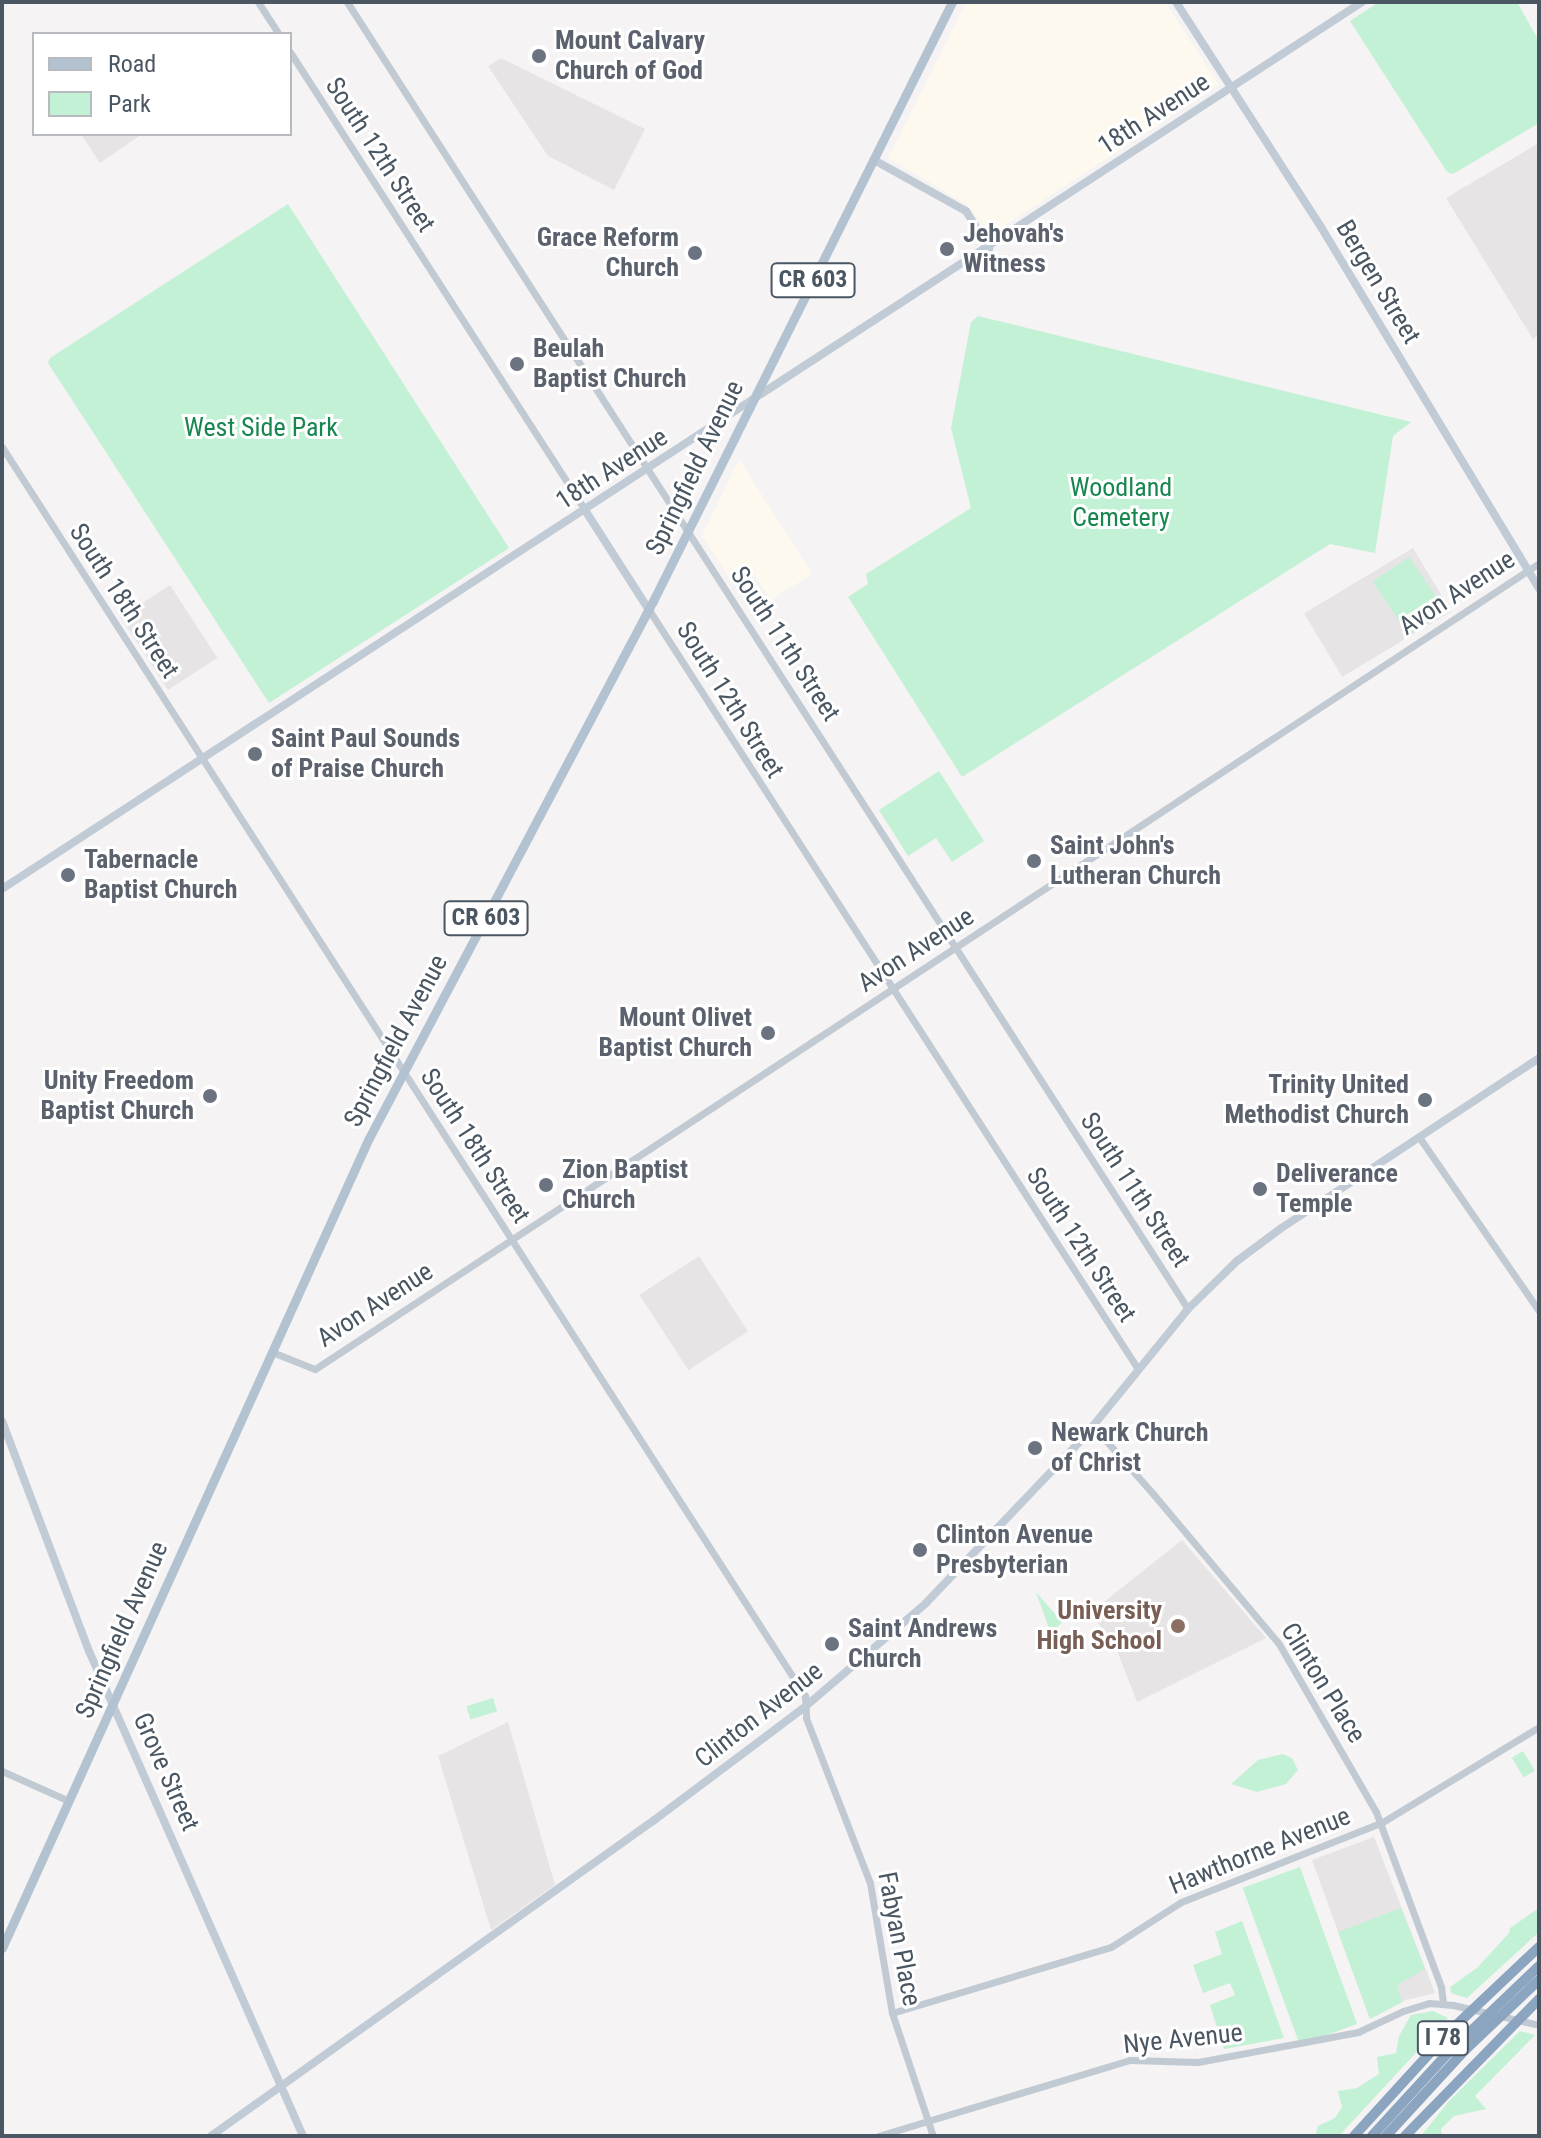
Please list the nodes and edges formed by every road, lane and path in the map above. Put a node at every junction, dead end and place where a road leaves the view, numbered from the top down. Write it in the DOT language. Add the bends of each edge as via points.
graph roads {
  1 [pos="258,2"];
  2 [pos="347,2"];
  3 [pos="952,2"];
  4 [pos="1176,2"];
  5 [pos="1362,2"];
  6 [pos="278,32"];
  7 [pos="292,55"];
  8 [pos="1231,88"];
  9 [pos="874,160"];
  10 [pos="989,248"];
  11 [pos="753,401"];
  12 [pos="2,447"];
  13 [pos="648,470"];
  14 [pos="585,510"];
  15 [pos="689,531"];
  16 [pos="1539,563"];
  17 [pos="1528,570"];
  18 [pos="1539,588"];
  19 [pos="649,610"];
  20 [pos="202,758"];
  21 [pos="2,889"];
  22 [pos="956,948"];
  23 [pos="892,989"];
  24 [pos="1539,1058"];
  25 [pos="404,1073"];
  26 [pos="1419,1137"];
  27 [pos="511,1239"];
  28 [pos="1188,1309"];
  29 [pos="1539,1311"];
  30 [pos="272,1352"];
  31 [pos="1138,1369"];
  32 [pos="2,1421"];
  33 [pos="1091,1429"];
  34 [pos="113,1704"];
  35 [pos="806,1706"];
  36 [pos="1539,1727"];
  37 [pos="2,1771"];
  38 [pos="69,1801"];
  39 [pos="1381,1823"];
  40 [pos="1539,1947"];
  41 [pos="2,1948"];
  42 [pos="1539,1966"];
  43 [pos="1539,1980"];
  44 [pos="1539,1999"];
  45 [pos="1443,2004"];
  46 [pos="892,2013"];
  47 [pos="1539,2025"];
  48 [pos="281,2084"];
  49 [pos="929,2120"];
  50 [pos="211,2136"];
  51 [pos="303,2136"];
  52 [pos="878,2136"];
  53 [pos="933,2136"];
  54 [pos="1354,2136"];
  55 [pos="1372,2136"];
  56 [pos="1386,2136"];
  57 [pos="1408,2136"];
  1 -- 6 [label="street"];
  2 -- 13 [label="street, South 11th Street"];
  3 -- 9 [label="main road, Springfield Avenue / CR 603"];
  4 -- 8 [label="main road, Bergen Street"];
  5 -- 8 [label="main road, 18th Avenue"];
  7 -- 14 [label="street, South 12th Street"];
  8 -- 10 [label="main road, 18th Avenue"];
  8 -- 17 [label="main road, Bergen Street"];
  9 -- 10 [label="main road" via="966,211"];
  9 -- 11 [label="main road, Springfield Avenue / CR 603"];
  10 -- 11 [label="main road, 18th Avenue"];
  11 -- 13 [label="main road, 18th Avenue"];
  11 -- 15 [label="main road, Springfield Avenue / CR 603"];
  12 -- 20 [label="street, South 18th Street"];
  13 -- 14 [label="main road, 18th Avenue"];
  13 -- 15 [label="street, South 11th Street"];
  14 -- 19 [label="main road, South 12th Street"];
  14 -- 20 [label="main road, 18th Avenue"];
  15 -- 19 [label="main road, Springfield Avenue / CR 603"];
  15 -- 22 [label="street, South 11th Street"];
  16 -- 17 [label="street, Avon Avenue"];
  17 -- 18 [label="main road, Bergen Street"];
  17 -- 22 [label="street, Avon Avenue"];
  19 -- 23 [label="street, South 12th Street"];
  19 -- 25 [label="main road, Springfield Avenue / CR 603"];
  20 -- 21 [label="main road, 18th Avenue"];
  20 -- 25 [label="street, South 18th Street"];
  22 -- 23 [label="street, Avon Avenue"];
  22 -- 28 [label="street, South 11th Street"];
  23 -- 27 [label="street, Avon Avenue"];
  23 -- 31 [label="street, South 12th Street"];
  24 -- 26 [label="main road, Clinton Avenue"];
  25 -- 27 [label="street, South 18th Street"];
  25 -- 30 [label="main road, Springfield Avenue / CR 603"];
  26 -- 28 [label="main road, Clinton Avenue" via="1268,1237"];
  26 -- 29 [label="street"];
  27 -- 30 [label="street, Avon Avenue" via="315,1369"];
  27 -- 35 [label="street, South 18th Street" via="805,1696"];
  28 -- 31 [label="main road, Clinton Avenue"];
  30 -- 34 [label="main road, Springfield Avenue / CR 603"];
  31 -- 33 [label="main road, Clinton Avenue"];
  32 -- 34 [label="main road, Grove Street"];
  33 -- 35 [label="main road, Clinton Avenue" via="926,1603"];
  33 -- 39 [label="street, Clinton Place" via="1279,1644"];
  34 -- 38 [label="main road, Springfield Avenue / CR 603"];
  34 -- 48 [label="main road, Grove Street"];
  35 -- 46 [label="street, Fabyan Place" via="806,1718 870,1883"];
  35 -- 48 [label="main road, Clinton Avenue"];
  36 -- 39 [label="street, Hawthorne Avenue"];
  37 -- 38 [label="street"];
  38 -- 41 [label="main road, Springfield Avenue / CR 603"];
  39 -- 45 [label="street, Clinton Place"];
  39 -- 46 [label="street, Hawthorne Avenue" via="1181,1902 1103,1950"];
  40 -- 54 [label="highway, I 78" via="1448,2033"];
  42 -- 55 [label="highway, I 78"];
  43 -- 56 [label="highway, I 78"];
  44 -- 57 [label="highway, I 78"];
  45 -- 47 [label="street, Nye Avenue"];
  45 -- 49 [label="street, Nye Avenue" via="1411,2008 1358,2032 1219,2059 1186,2064 1130,2060"];
  46 -- 49 [label="street, Fabyan Place"];
  48 -- 50 [label="main road, Clinton Avenue"];
  48 -- 51 [label="main road, Grove Street"];
  49 -- 52 [label="street, Nye Avenue"];
  49 -- 53 [label="street, Fabyan Place"];
}
